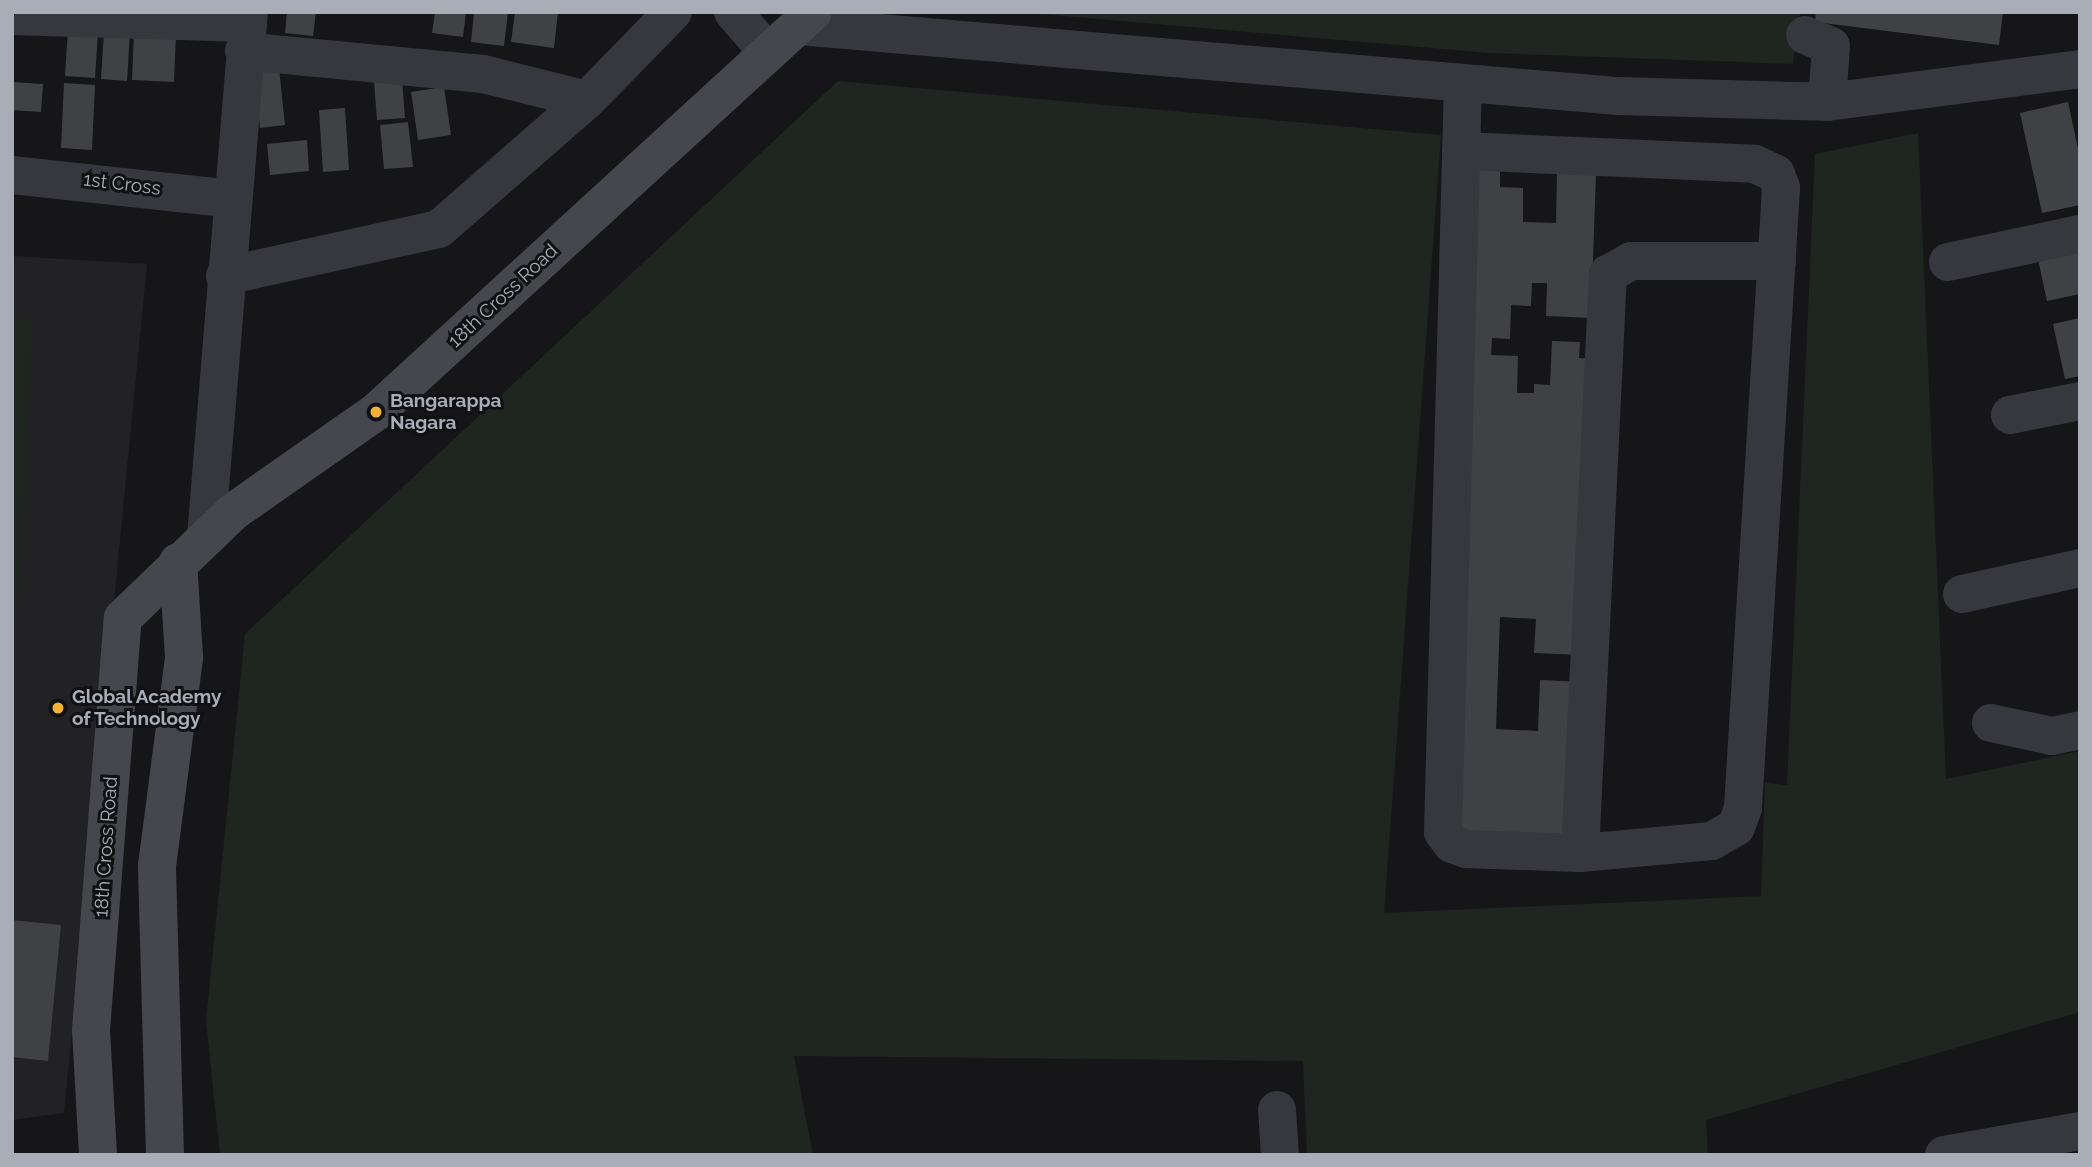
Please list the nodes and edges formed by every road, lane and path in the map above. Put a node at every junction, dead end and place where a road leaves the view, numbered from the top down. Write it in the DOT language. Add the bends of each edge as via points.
graph roads {
  1 [pos="673,12"];
  2 [pos="733,12"];
  3 [pos="12,16"];
  4 [pos="806,19"];
  5 [pos="247,29"];
  6 [pos="1805,35"];
  7 [pos="767,51"];
  8 [pos="2080,69"];
  9 [pos="1476,85"];
  10 [pos="587,100"];
  11 [pos="1828,102"];
  12 [pos="1474,152"];
  13 [pos="12,175"];
  14 [pos="232,199"];
  15 [pos="2080,234"];
  16 [pos="1777,261"];
  17 [pos="1948,262"];
  18 [pos="225,276"];
  19 [pos="2080,401"];
  20 [pos="2010,415"];
  21 [pos="192,550"];
  22 [pos="2080,568"];
  23 [pos="1962,594"];
  24 [pos="1991,723"];
  25 [pos="2080,730"];
  26 [pos="1580,853"];
  27 [pos="1277,1110"];
  28 [pos="2080,1131"];
  29 [pos="98,1155"];
  30 [pos="165,1155"];
  31 [pos="1280,1155"];
  32 [pos="1944,1155"];
  1 -- 10 [label="street"];
  2 -- 7 [label="street"];
  3 -- 5 [label="street"];
  4 -- 7 [label="street, 18th Cross Road"];
  4 -- 9 [label="street"];
  5 -- 10 [label="street" via="483,74"];
  5 -- 14 [label="street"];
  6 -- 11 [label="street" via="1830,46"];
  7 -- 21 [label="street, 18th Cross Road" via="376,412"];
  8 -- 11 [label="street" via="1947,79"];
  9 -- 11 [label="street" via="1618,96"];
  9 -- 12 [label="street"];
  10 -- 18 [label="street" via="439,229"];
  12 -- 16 [label="street" via="1768,168 1781,188"];
  12 -- 26 [label="street" via="1443,832 1452,844 1466,849"];
  13 -- 14 [label="street, 1st Cross"];
  14 -- 18 [label="street"];
  15 -- 17 [label="street"];
  16 -- 26 [label="street" via="1743,808 1736,827 1712,841"];
  16 -- 26 [label="street" via="1631,261 1608,274"];
  18 -- 21 [label="street"];
  19 -- 20 [label="street"];
  21 -- 29 [label="street, 18th Cross Road" via="123,618 92,1030"];
  21 -- 30 [label="street" via="184,657 157,866"];
  22 -- 23 [label="street"];
  24 -- 25 [label="street" via="2052,736"];
  27 -- 31 [label="street"];
  28 -- 32 [label="street"];
}
